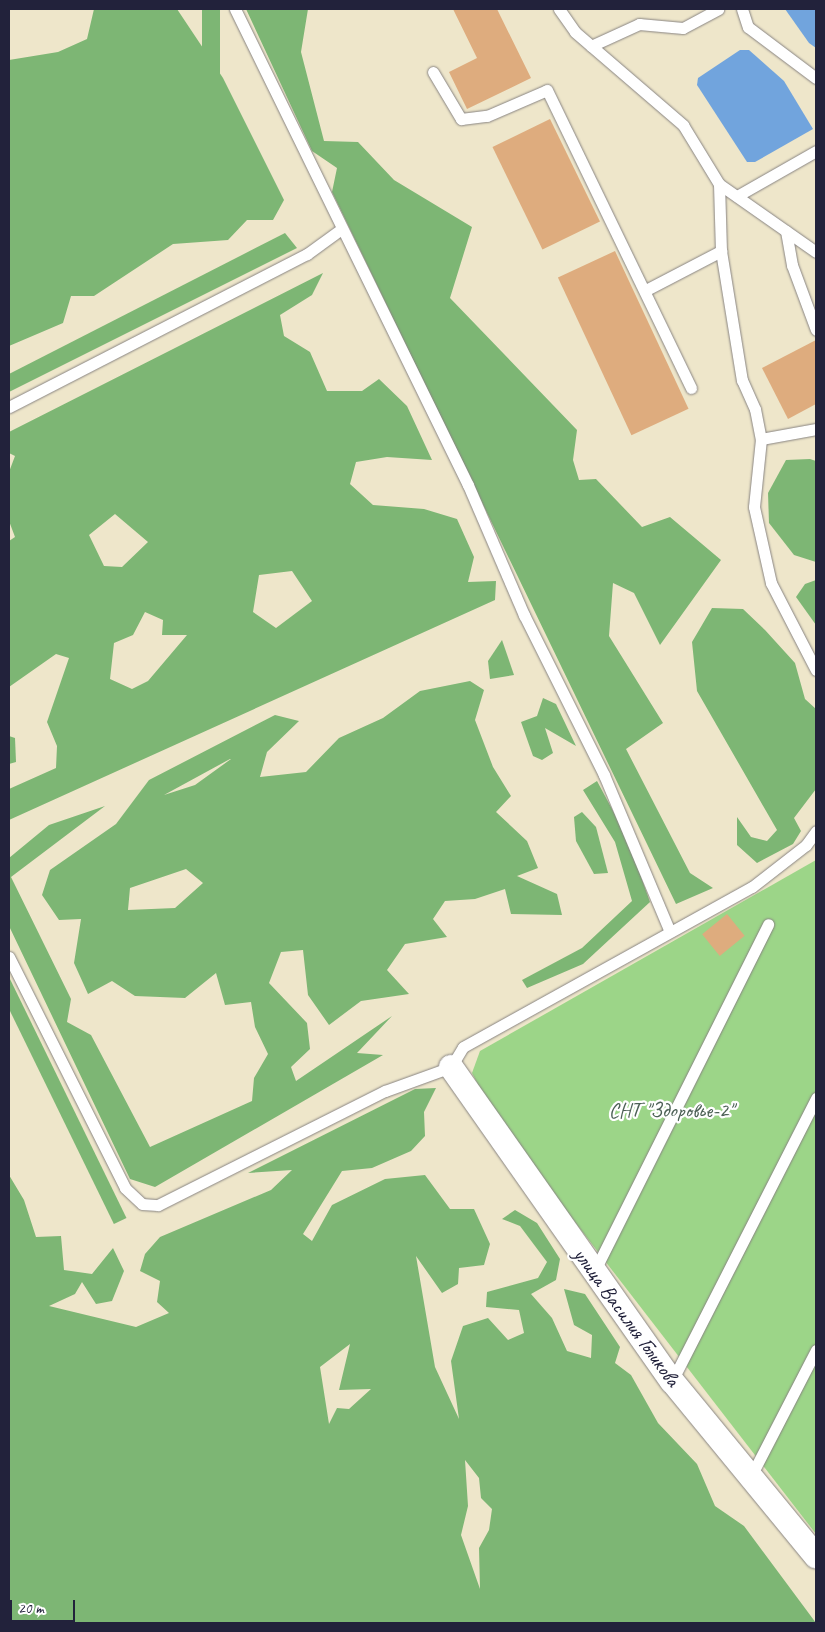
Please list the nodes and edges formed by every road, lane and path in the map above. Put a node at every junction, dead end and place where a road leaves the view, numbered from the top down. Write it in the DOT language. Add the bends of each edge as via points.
graph roads {
  1 [pos="235,9"];
  2 [pos="559,9"];
  3 [pos="718,9"];
  4 [pos="742,9"];
  5 [pos="591,46"];
  6 [pos="433,72"];
  7 [pos="816,78"];
  8 [pos="816,151"];
  9 [pos="719,184"];
  10 [pos="737,196"];
  11 [pos="340,230"];
  12 [pos="786,231"];
  13 [pos="721,251"];
  14 [pos="816,252"];
  15 [pos="646,290"];
  16 [pos="816,330"];
  17 [pos="691,388"];
  18 [pos="9,407"];
  19 [pos="816,429"];
  20 [pos="761,439"];
  21 [pos="816,670"];
  22 [pos="816,831"];
  23 [pos="768,924"];
  24 [pos="669,930"];
  25 [pos="9,957"];
  26 [pos="450,1067"];
  27 [pos="816,1098"];
  28 [pos="594,1272"];
  29 [pos="816,1350"];
  30 [pos="672,1381"];
  31 [pos="750,1478"];
  32 [pos="816,1556"];
  1 -- 11 [label="lane"];
  2 -- 5 [label="lane"];
  3 -- 5 [label="lane" via="683,28 639,24"];
  4 -- 7 [label="lane" via="748,27"];
  5 -- 9 [label="lane" via="683,125"];
  6 -- 15 [label="lane" via="461,119 487,116 547,90"];
  8 -- 10 [label="lane"];
  9 -- 10 [label="lane"];
  9 -- 13 [label="lane"];
  10 -- 12 [label="lane"];
  11 -- 18 [label="lane" via="307,254"];
  11 -- 24 [label="lane" via="468,485 524,615 604,775"];
  12 -- 14 [label="lane"];
  12 -- 16 [label="lane" via="792,265"];
  13 -- 15 [label="lane"];
  13 -- 20 [label="lane" via="742,380 755,409"];
  15 -- 17 [label="lane"];
  19 -- 20 [label="lane"];
  20 -- 21 [label="lane" via="754,506 771,583"];
  22 -- 24 [label="lane" via="806,845 752,888"];
  23 -- 28 [label="lane"];
  24 -- 26 [label="lane" via="463,1047"];
  25 -- 26 [label="lane" via="125,1188 142,1204 158,1205 385,1091"];
  26 -- 28 [label="street, улица Василия Голикова"];
  27 -- 30 [label="lane"];
  28 -- 30 [label="street, улица Василия Голикова"];
  29 -- 31 [label="lane"];
  30 -- 31 [label="street, улица Василия Голикова"];
  31 -- 32 [label="street, улица Василия Голикова"];
}
